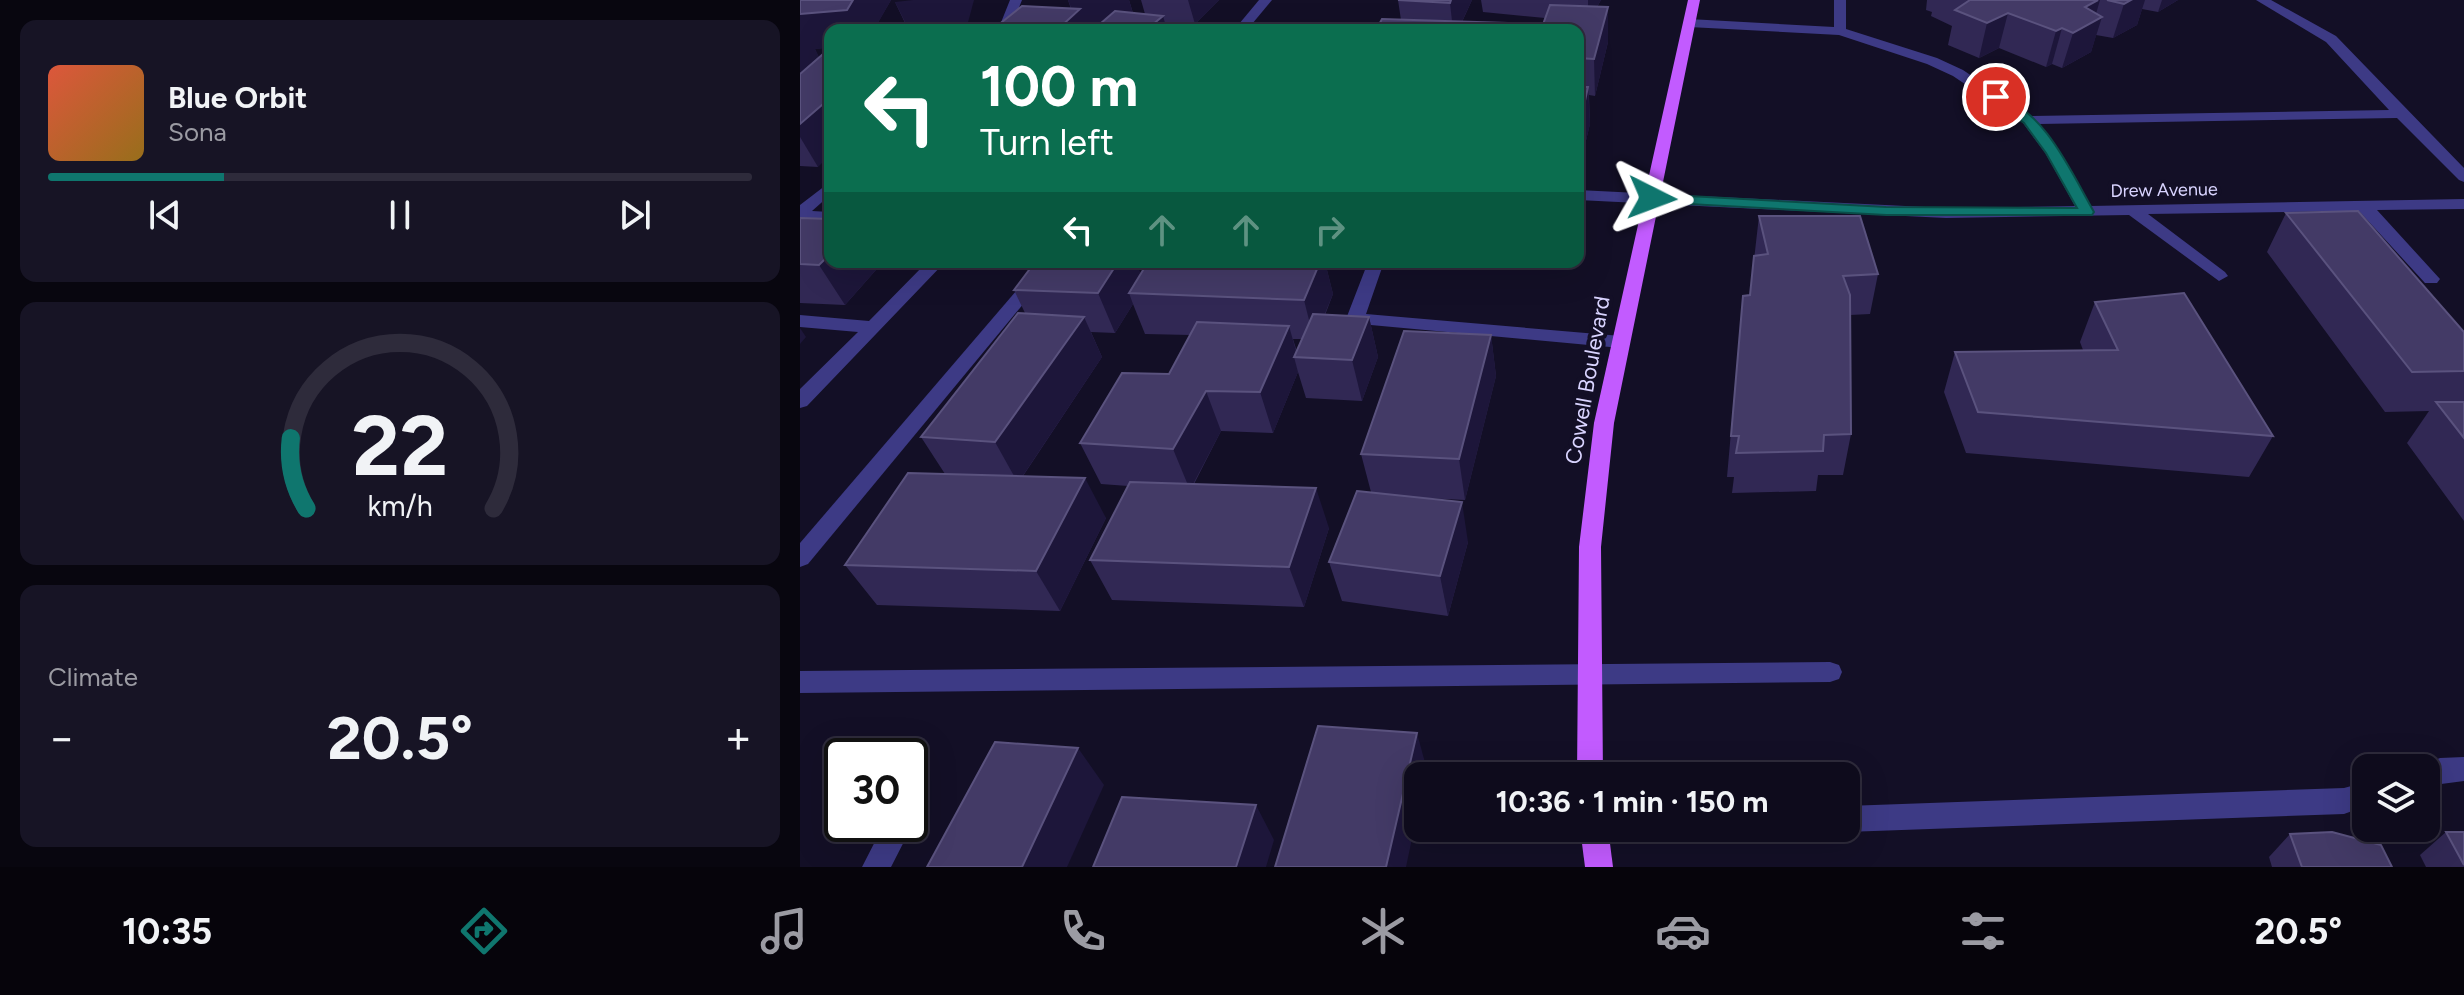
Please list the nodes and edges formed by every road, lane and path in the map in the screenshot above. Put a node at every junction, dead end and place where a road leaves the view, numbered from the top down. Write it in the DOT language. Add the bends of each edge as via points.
graph roads {
  1 [pos="1016,0"];
  2 [pos="1266,0"];
  3 [pos="1694,0"];
  4 [pos="1840,0"];
  5 [pos="2262,0"];
  6 [pos="1689,23"];
  7 [pos="1006,24"];
  8 [pos="1245,24"];
  9 [pos="1840,31"];
  10 [pos="2401,114"];
  11 [pos="2028,120"];
  12 [pos="2464,177"];
  13 [pos="824,192"];
  14 [pos="1584,195"];
  15 [pos="1652,198"];
  16 [pos="2464,204"];
  17 [pos="2364,206"];
  18 [pos="2134,211"];
  19 [pos="2086,212"];
  20 [pos="800,214"];
  21 [pos="824,216"];
  22 [pos="931,268"];
  23 [pos="1045,268"];
  24 [pos="1374,268"];
  25 [pos="2219,276"];
  26 [pos="2431,279"];
  27 [pos="800,321"];
  28 [pos="873,327"];
  29 [pos="1621,342"];
  30 [pos="800,401"];
  31 [pos="800,558"];
  32 [pos="1830,672"];
  33 [pos="1588,673"];
  34 [pos="800,682"];
  35 [pos="1590,762"];
  36 [pos="2464,769"];
  37 [pos="2440,770"];
  38 [pos="2352,798"];
  39 [pos="1860,818"];
  40 [pos="889,842"];
  41 [pos="1596,842"];
  42 [pos="876,867"];
  43 [pos="1599,867"];
  1 -- 7 [label="street"];
  2 -- 8 [label="street"];
  3 -- 6 [label="main road, Cowell Boulevard"];
  4 -- 9 [label="street"];
  5 -- 10 [label="street" via="2331,39"];
  6 -- 9 [label="street"];
  6 -- 15 [label="main road, Cowell Boulevard"];
  9 -- 11 [label="street" via="1958,73"];
  10 -- 11 [label="street"];
  10 -- 12 [label="street"];
  11 -- 19 [label="street"];
  13 -- 20 [label="street"];
  14 -- 15 [label="street, Drew Avenue"];
  15 -- 19 [label="street, Drew Avenue" via="1886,211"];
  15 -- 29 [label="main road, Cowell Boulevard"];
  16 -- 17 [label="street, Drew Avenue"];
  17 -- 18 [label="street, Drew Avenue"];
  17 -- 26 [label="street"];
  18 -- 19 [label="street, Drew Avenue"];
  18 -- 25 [label="street"];
  20 -- 21 [label="street"];
  22 -- 28 [label="street"];
  23 -- 31 [label="street"];
  24 -- 29 [label="street" via="1355,319"];
  27 -- 28 [label="street"];
  28 -- 30 [label="street"];
  29 -- 33 [label="main road, Cowell Boulevard" via="1604,423 1590,547"];
  32 -- 33 [label="street"];
  33 -- 34 [label="street"];
  33 -- 35 [label="main road, Cowell Boulevard"];
  36 -- 37 [label="street"];
  38 -- 39 [label="street"];
  40 -- 42 [label="street"];
  41 -- 43 [label="main road"];
}
